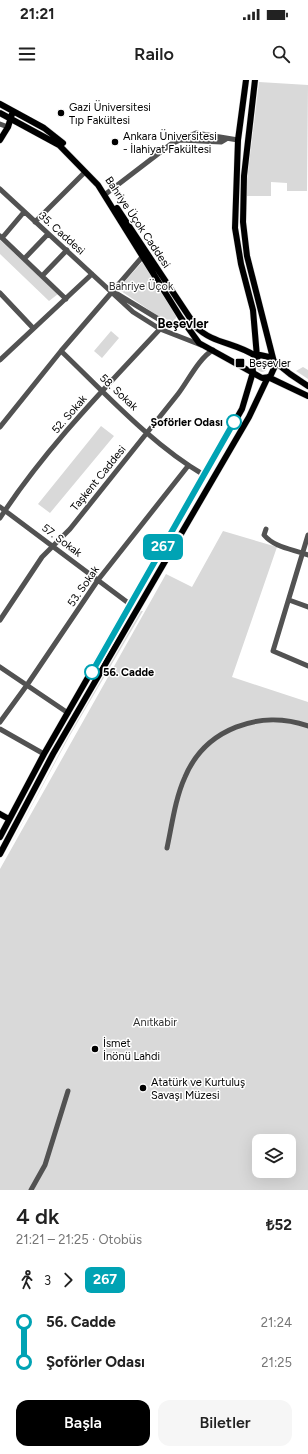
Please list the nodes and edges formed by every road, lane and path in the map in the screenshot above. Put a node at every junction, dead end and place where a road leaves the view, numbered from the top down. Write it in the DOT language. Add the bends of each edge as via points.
graph roads {
  1 [pos="246,80"];
  2 [pos="255,80"];
  3 [pos="0,104"];
  4 [pos="13,110"];
  5 [pos="0,113"];
  6 [pos="12,118"];
  7 [pos="0,124"];
  8 [pos="8,127"];
  9 [pos="196,133"];
  10 [pos="226,139"];
  11 [pos="0,140"];
  12 [pos="179,140"];
  13 [pos="238,140"];
  14 [pos="197,142"];
  15 [pos="85,172"];
  16 [pos="1,192"];
  17 [pos="107,193"];
  18 [pos="24,212"];
  19 [pos="35,222"];
  20 [pos="48,234"];
  21 [pos="1,237"];
  22 [pos="67,250"];
  23 [pos="143,256"];
  24 [pos="25,258"];
  25 [pos="92,274"];
  26 [pos="43,275"];
  27 [pos="111,291"];
  28 [pos="0,293"];
  29 [pos="66,299"];
  30 [pos="191,319"];
  31 [pos="185,324"];
  32 [pos="33,328"];
  33 [pos="160,329"];
  34 [pos="202,345"];
  35 [pos="213,350"];
  36 [pos="61,351"];
  37 [pos="257,357"];
  38 [pos="0,360"];
  39 [pos="274,362"];
  40 [pos="253,372"];
  41 [pos="268,377"];
  42 [pos="308,386"];
  43 [pos="102,391"];
  44 [pos="308,396"];
  45 [pos="0,427"];
  46 [pos="148,432"];
  47 [pos="188,466"];
  48 [pos="204,475"];
  49 [pos="2,509"];
  50 [pos="0,518"];
  51 [pos="266,530"];
  52 [pos="308,535"];
  53 [pos="52,545"];
  54 [pos="302,553"];
  55 [pos="308,555"];
  56 [pos="98,580"];
  57 [pos="289,600"];
  58 [pos="131,605"];
  59 [pos="308,607"];
  60 [pos="0,620"];
  61 [pos="308,666"];
  62 [pos="0,667"];
  63 [pos="27,685"];
  64 [pos="68,713"];
  65 [pos="0,722"];
  66 [pos="308,726"];
  67 [pos="0,729"];
  68 [pos="44,754"];
  69 [pos="0,814"];
  70 [pos="9,819"];
  71 [pos="0,837"];
  72 [pos="168,848"];
  73 [pos="0,854"];
  74 [pos="68,1091"];
  75 [pos="33,1190"];
  1 -- 13 [label="main road"];
  2 -- 39 [label="main road" via="244,176 242,222 247,256"];
  3 -- 4 [label="main road, Bahriye Üçok Caddesi"];
  4 -- 6 [label="main road"];
  4 -- 17 [label="main road, Bahriye Üçok Caddesi" via="44,128 64,144"];
  5 -- 6 [label="main road, Bahriye Üçok Caddesi"];
  6 -- 8 [label="main road"];
  6 -- 15 [label="main road, Bahriye Üçok Caddesi" via="59,145"];
  7 -- 8 [label="street"];
  8 -- 11 [label="main road"];
  9 -- 10 [label="street"];
  9 -- 12 [label="street"];
  9 -- 14 [label="street"];
  10 -- 13 [label="street"];
  10 -- 14 [label="street" via="221,142"];
  12 -- 14 [label="street"];
  12 -- 17 [label="street"];
  13 -- 37 [label="main road" via="235,228 253,310"];
  15 -- 19 [label="street"];
  15 -- 23 [label="main road, Bahriye Üçok Caddesi" via="98,186"];
  16 -- 18 [label="street, 35. Caddesi"];
  17 -- 30 [label="main road, Bahriye Üçok Caddesi"];
  18 -- 19 [label="street, 35. Caddesi"];
  18 -- 21 [label="street"];
  19 -- 20 [label="street, 35. Caddesi"];
  20 -- 22 [label="street, 35. Caddesi"];
  20 -- 24 [label="street"];
  21 -- 24 [label="street"];
  22 -- 25 [label="street, 35. Caddesi"];
  22 -- 26 [label="street"];
  23 -- 27 [label="street"];
  23 -- 31 [label="main road, Bahriye Üçok Caddesi"];
  24 -- 26 [label="street"];
  25 -- 27 [label="street, 35. Caddesi"];
  25 -- 29 [label="street"];
  26 -- 29 [label="street"];
  27 -- 31 [label="street" via="165,323"];
  27 -- 33 [label="street" via="133,312"];
  27 -- 36 [label="street"];
  28 -- 32 [label="street"];
  29 -- 32 [label="street"];
  30 -- 31 [label="main road"];
  30 -- 37 [label="main road, Bahriye Üçok Caddesi" via="209,338 246,350"];
  31 -- 34 [label="main road, Bahriye Üçok Caddesi"];
  32 -- 38 [label="street"];
  33 -- 34 [label="street"];
  33 -- 43 [label="street, 52. Sokak"];
  34 -- 35 [label="main road"];
  35 -- 40 [label="main road"];
  35 -- 46 [label="street, Taşkent Caddesi" via="203,356 190,378"];
  36 -- 43 [label="street, 58. Sokak"];
  36 -- 45 [label="street"];
  37 -- 39 [label="main road" via="267,355"];
  37 -- 40 [label="main road" via="252,362"];
  39 -- 41 [label="main road" via="274,370"];
  39 -- 42 [label="main road"];
  40 -- 41 [label="main road" via="259,377"];
  40 -- 48 [label="main road" via="242,409"];
  41 -- 44 [label="main road"];
  41 -- 73 [label="main road" via="249,417 52,754"];
  43 -- 46 [label="street, 58. Sokak"];
  43 -- 49 [label="street, 52. Sokak"];
  46 -- 47 [label="street, 58. Sokak"];
  46 -- 53 [label="street, Taşkent Caddesi" via="70,529"];
  47 -- 48 [label="street, 58. Sokak"];
  47 -- 56 [label="street, 53. Sokak"];
  48 -- 58 [label="main road"];
  49 -- 50 [label="street, 52. Sokak"];
  49 -- 53 [label="street, 57. Sokak"];
  51 -- 54 [label="street" via="264,535 268,539 281,547"];
  52 -- 54 [label="street"];
  53 -- 56 [label="street, 57. Sokak"];
  53 -- 60 [label="street, Taşkent Caddesi"];
  54 -- 55 [label="street"];
  54 -- 57 [label="street"];
  56 -- 58 [label="street, 57. Sokak"];
  56 -- 63 [label="street, 53. Sokak"];
  57 -- 59 [label="street"];
  57 -- 61 [label="street" via="272,651"];
  58 -- 64 [label="main road"];
  62 -- 63 [label="street"];
  63 -- 64 [label="street"];
  63 -- 65 [label="street, 53. Sokak"];
  64 -- 68 [label="main road"];
  66 -- 72 [label="street" via="280,719 260,720 235,727 210,742 193,761 184,778"];
  67 -- 68 [label="street"];
  68 -- 70 [label="main road"];
  69 -- 70 [label="main road"];
  70 -- 71 [label="main road"];
  74 -- 75 [label="street" via="44,1166"];
}
